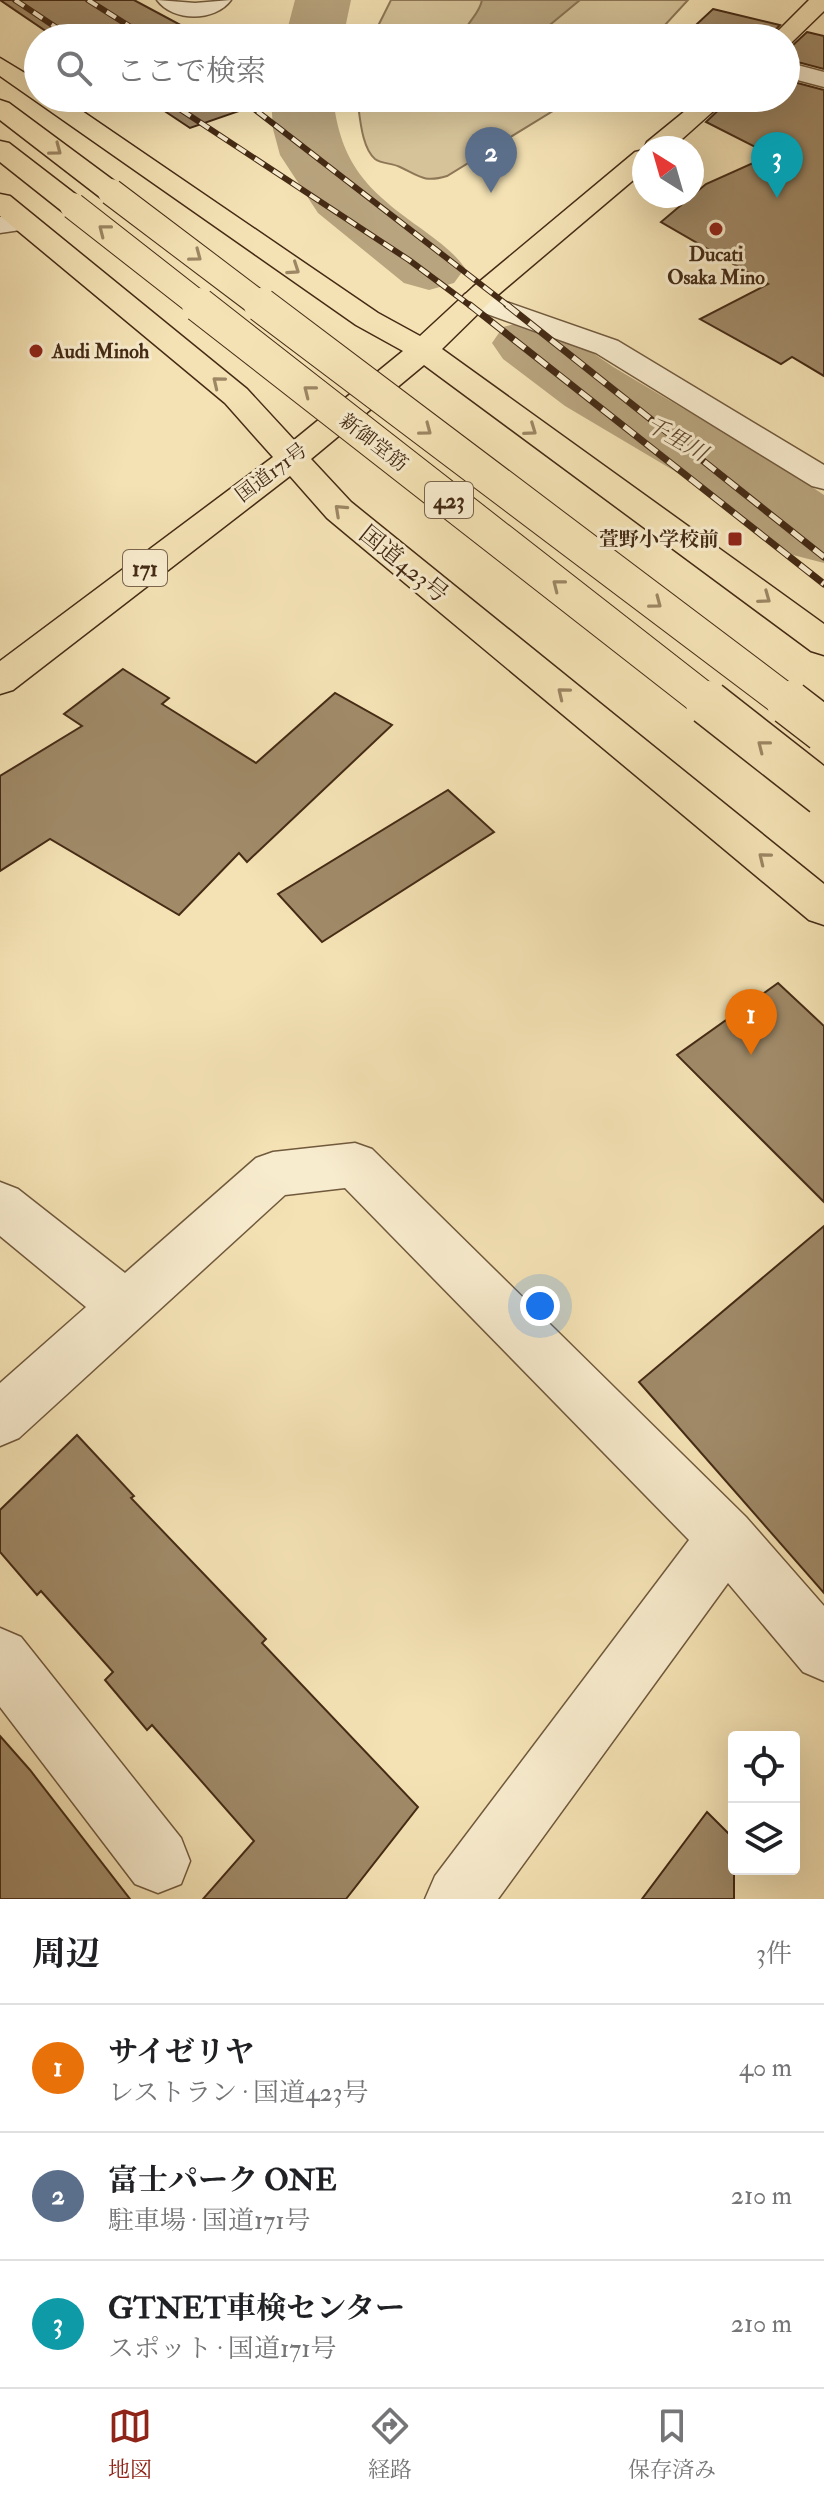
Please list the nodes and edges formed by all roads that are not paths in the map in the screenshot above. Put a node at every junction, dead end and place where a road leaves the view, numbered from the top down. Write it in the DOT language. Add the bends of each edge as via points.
graph roads {
  1 [pos="168,0"];
  2 [pos="220,0"];
  3 [pos="822,0"];
  4 [pos="797,24"];
  5 [pos="0,65"];
  6 [pos="800,73"];
  7 [pos="824,80"];
  8 [pos="24,82"];
  9 [pos="0,108"];
  10 [pos="66,112"];
  11 [pos="699,112"];
  12 [pos="670,136"];
  13 [pos="0,149"];
  14 [pos="632,168"];
  15 [pos="0,202"];
  16 [pos="12,224"];
  17 [pos="475,300"];
  18 [pos="423,350"];
  19 [pos="292,458"];
  20 [pos="824,479"];
  21 [pos="824,642"];
  22 [pos="0,681"];
  23 [pos="824,730"];
  24 [pos="824,794"];
  25 [pos="824,908"];
  26 [pos="0,1205"];
  27 [pos="124,1305"];
  28 [pos="0,1419"];
  29 [pos="726,1537"];
  30 [pos="824,1651"];
  31 [pos="0,1658"];
  32 [pos="158,1861"];
  33 [pos="458,1899"];
  1 -- 2 [label="street" via="192,10"];
  3 -- 4 [label="highway"];
  5 -- 8 [label="highway"];
  6 -- 7 [label="street"];
  9 -- 23 [label="highway, 新御堂筋 / 423, one-way, bridge"];
  10 -- 18 [label="highway, one-way" via="367,319"];
  11 -- 12 [label="highway"];
  24 -- 13 [label="highway, 新御堂筋 / 423, one-way, bridge"];
  14 -- 17 [label="highway, 国道171号 / 171"];
  15 -- 16 [label="highway, 国道423号"];
  19 -- 16 [label="highway, 国道423号, one-way" via="236,396"];
  17 -- 18 [label="highway, 国道171号 / 171"];
  17 -- 20 [label="street" via="607,347"];
  18 -- 19 [label="highway, 国道171号 / 171"];
  18 -- 21 [label="highway, one-way"];
  19 -- 22 [label="highway, 国道171号 / 171"];
  25 -- 19 [label="highway, 国道423号, one-way" via="339,510"];
  26 -- 27 [label="street"];
  27 -- 28 [label="street"];
  27 -- 29 [label="street" via="273,1174 355,1165"];
  29 -- 30 [label="street"];
  29 -- 33 [label="street"];
  31 -- 32 [label="street"];
}
